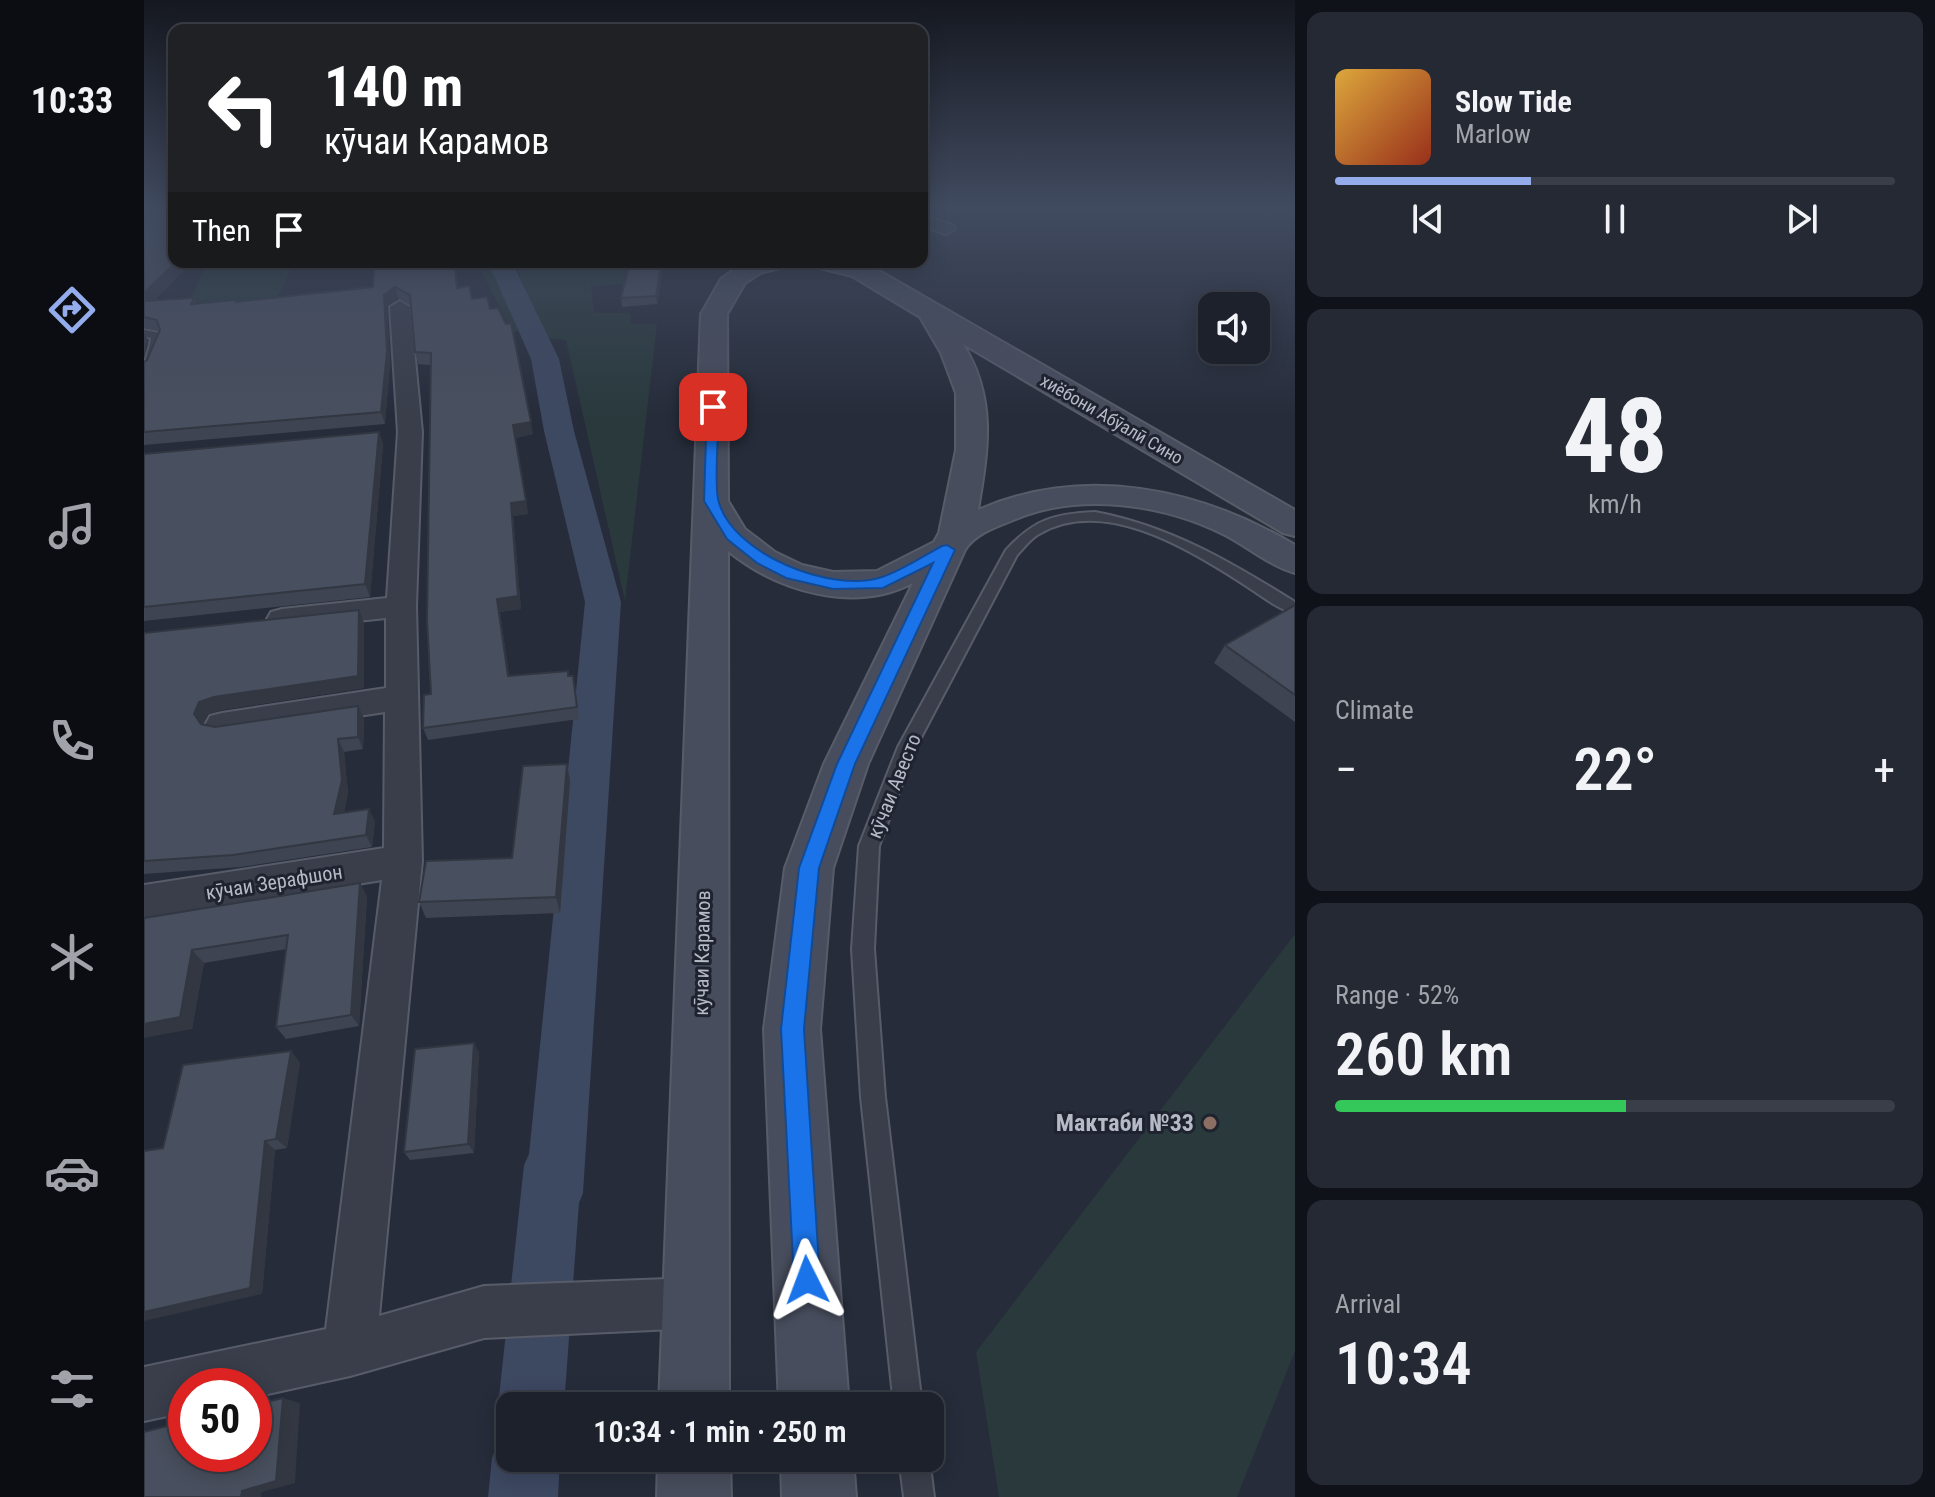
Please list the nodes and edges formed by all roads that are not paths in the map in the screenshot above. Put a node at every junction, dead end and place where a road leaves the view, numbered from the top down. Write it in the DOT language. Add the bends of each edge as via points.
graph roads {
  1 [pos="710,277"];
  2 [pos="737,277"];
  3 [pos="872,277"];
  4 [pos="400,307"];
  5 [pos="930,312"];
  6 [pos="714,314"];
  7 [pos="144,333"];
  8 [pos="144,371"];
  9 [pos="410,432"];
  10 [pos="379,435"];
  11 [pos="711,501"];
  12 [pos="1295,525"];
  13 [pos="952,541"];
  14 [pos="1295,561"];
  15 [pos="401,606"];
  16 [pos="1295,609"];
  17 [pos="250,623"];
  18 [pos="400,698"];
  19 [pos="222,725"];
  20 [pos="403,861"];
  21 [pos="144,902"];
  22 [pos="695,1303"];
  23 [pos="350,1350"];
  24 [pos="694,1392"];
  25 [pos="813,1392"];
  26 [pos="906,1392"];
  27 [pos="144,1394"];
  28 [pos="694,1472"];
  29 [pos="818,1472"];
  30 [pos="916,1472"];
  31 [pos="694,1497"];
  32 [pos="819,1497"];
  33 [pos="919,1497"];
  1 -- 6 [label="main road, кӯчаи Карамов"];
  2 -- 6 [label="main road, кӯчаи Карамов"];
  3 -- 5 [label="main road"];
  4 -- 9 [label="street"];
  5 -- 12 [label="main road, хиёбони Абӯалӣ Сино"];
  5 -- 13 [label="main road" via="971,393 972,450"];
  6 -- 11 [label="main road, кӯчаи Карамов"];
  7 -- 8 [label="lane" via="156,335 157,341"];
  9 -- 10 [label="street"];
  9 -- 15 [label="street"];
  11 -- 13 [label="main road" via="732,536 762,560 791,575 833,584 883,583"];
  11 -- 22 [label="main road, кӯчаи Карамов"];
  13 -- 14 [label="main road" via="1020,506 1070,496 1130,497 1197,511"];
  13 -- 25 [label="main road" via="846,764 809,868 792,1029"];
  15 -- 17 [label="street"];
  15 -- 18 [label="street"];
  16 -- 26 [label="lane, кӯчаи Авесто" via="1195,548 1151,528 1102,517 1060,519 1033,531 1011,553 907,747 869,846 863,949 873,1097"];
  18 -- 19 [label="street"];
  18 -- 20 [label="street"];
  20 -- 21 [label="street, кӯчаи Зерафшон"];
  20 -- 23 [label="street"];
  22 -- 23 [label="street" via="484,1312"];
  22 -- 24 [label="main road, кӯчаи Карамов"];
  23 -- 27 [label="street"];
  28 -- 31 [label="main road"];
  29 -- 32 [label="main road"];
  30 -- 33 [label="lane"];
}
